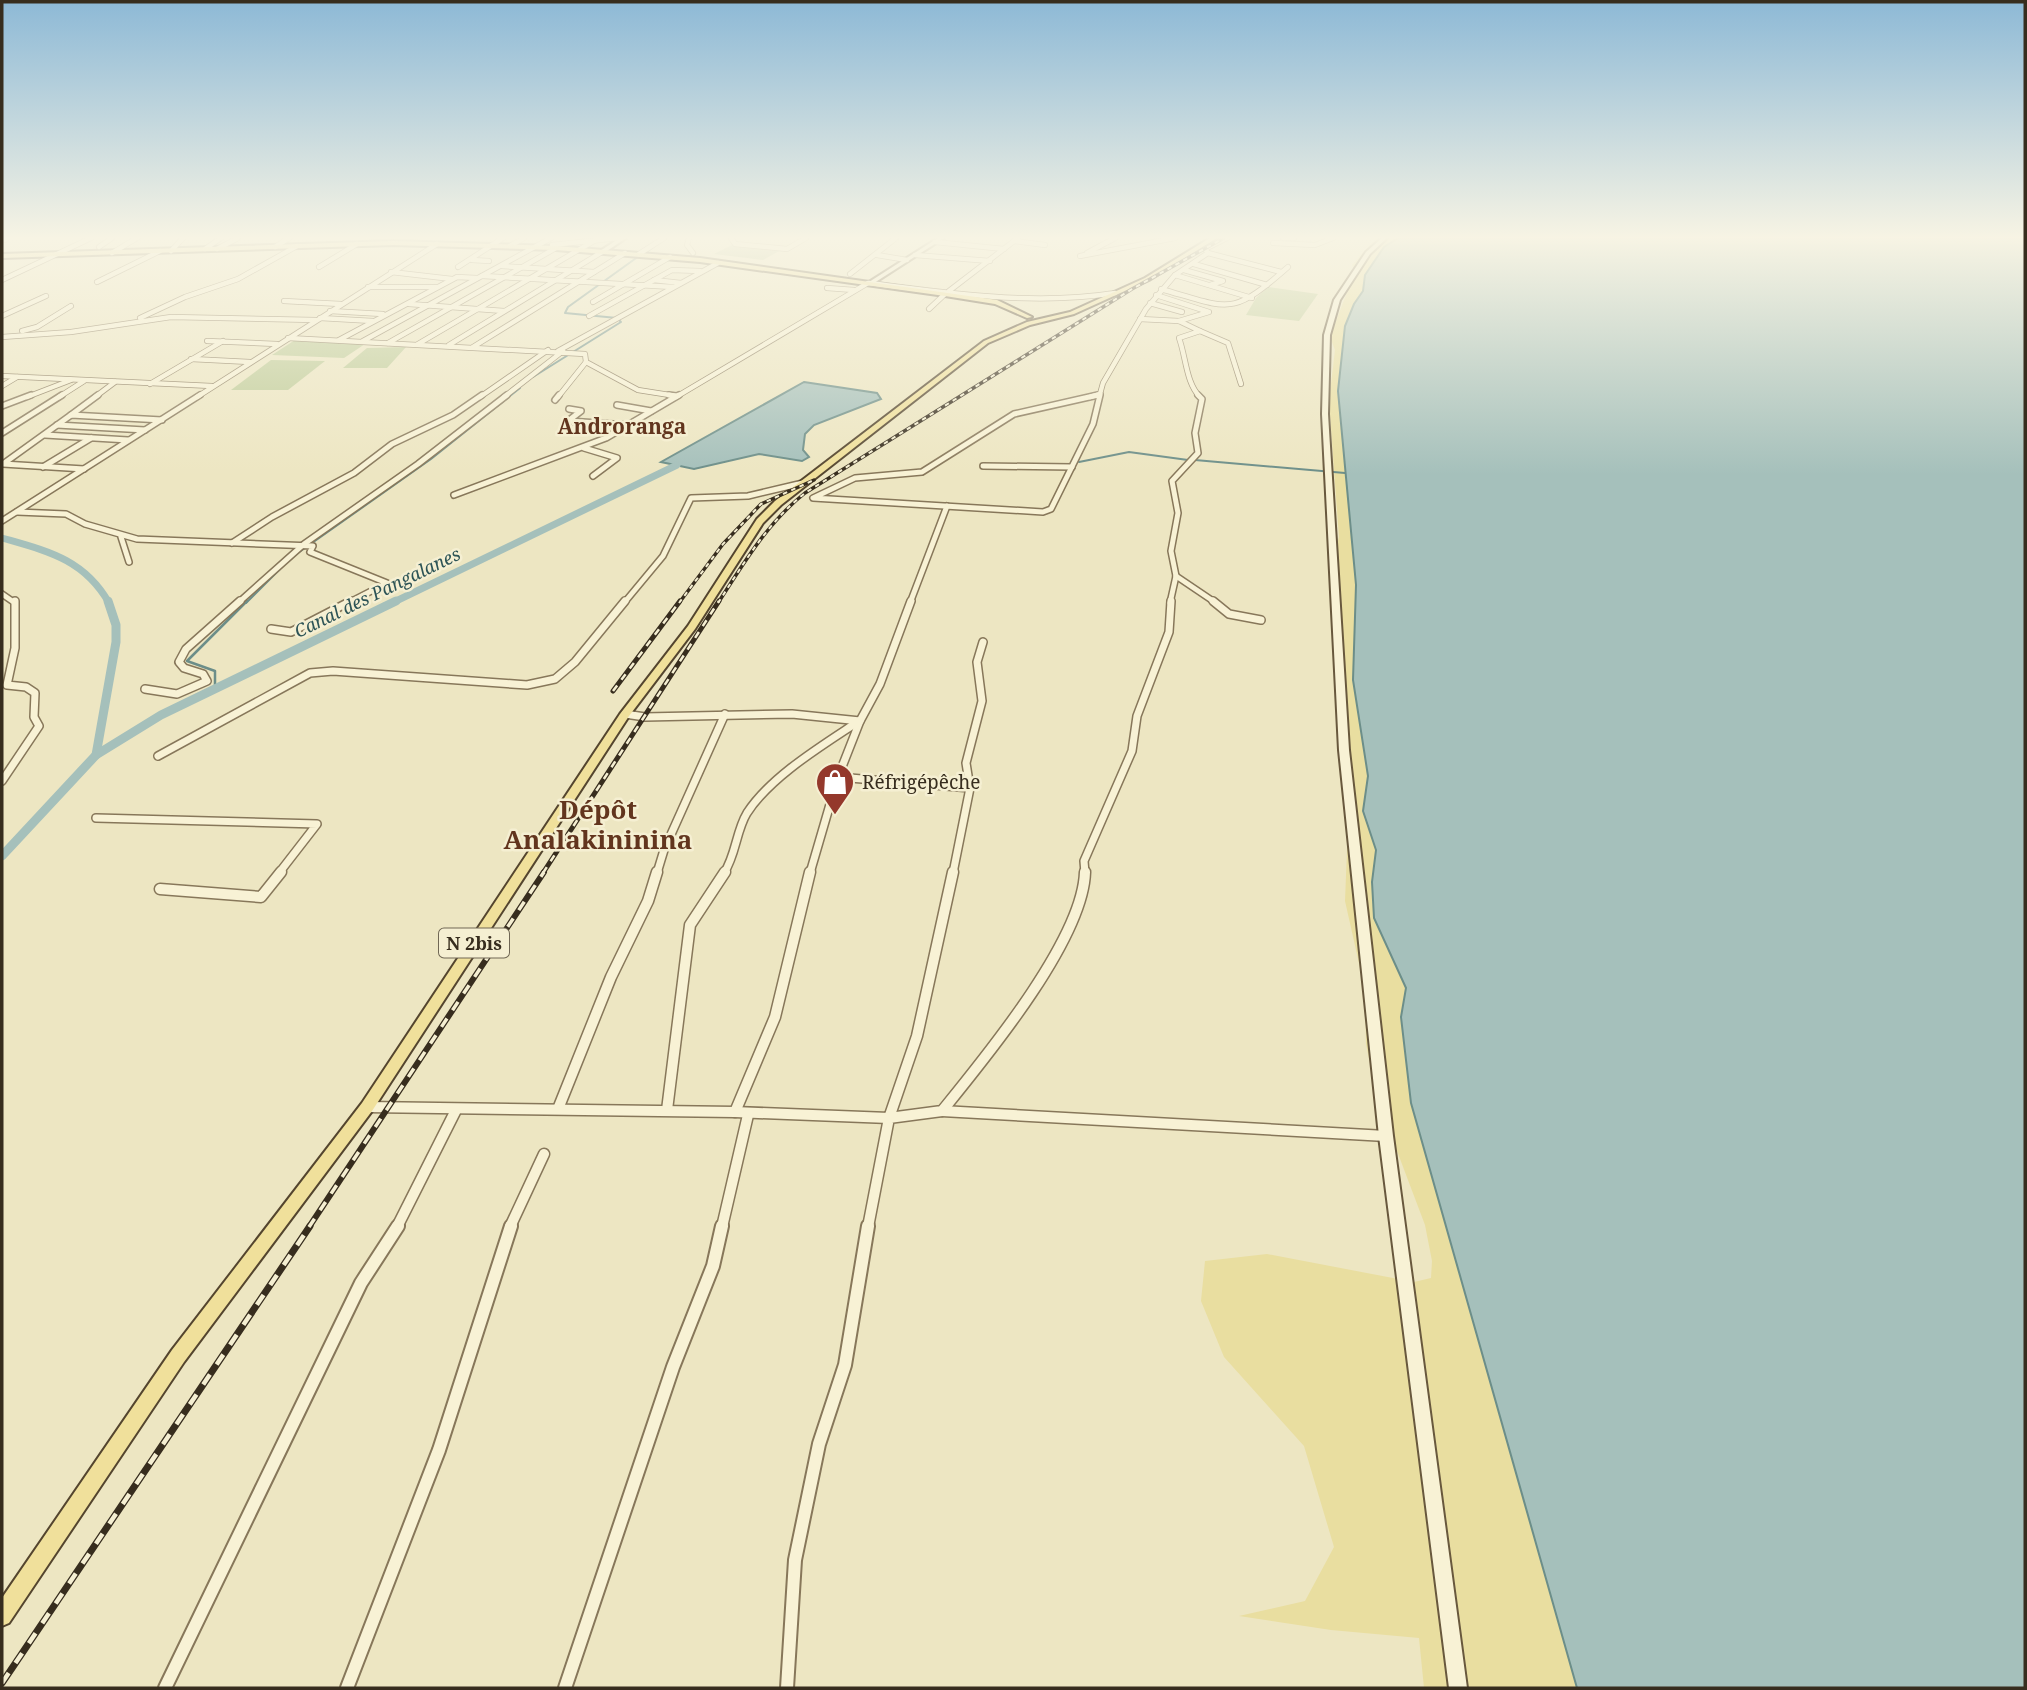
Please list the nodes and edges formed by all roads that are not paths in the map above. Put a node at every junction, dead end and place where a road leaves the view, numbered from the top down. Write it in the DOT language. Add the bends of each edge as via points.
graph roads {
  1 [pos="53,317"];
  2 [pos="143,317"];
  3 [pos="176,317"];
  4 [pos="223,317"];
  5 [pos="320,317"];
  6 [pos="381,317"];
  7 [pos="408,317"];
  8 [pos="435,317"];
  9 [pos="465,317"];
  10 [pos="495,317"];
  11 [pos="521,317"];
  12 [pos="620,317"];
  13 [pos="809,317"];
  14 [pos="1009,317"];
  15 [pos="1059,317"];
  16 [pos="1180,317"];
  17 [pos="1332,317"];
  18 [pos="317,319"];
  19 [pos="1140,319"];
  20 [pos="1012,320"];
  21 [pos="1029,320"];
  22 [pos="134,321"];
  23 [pos="373,321"];
  24 [pos="1200,331"];
  25 [pos="2,336"];
  26 [pos="288,338"];
  27 [pos="339,340"];
  28 [pos="207,341"];
  29 [pos="223,341"];
  30 [pos="363,341"];
  31 [pos="388,342"];
  32 [pos="278,344"];
  33 [pos="418,344"];
  34 [pos="448,345"];
  35 [pos="473,346"];
  36 [pos="548,350"];
  37 [pos="562,351"];
  38 [pos="191,359"];
  39 [pos="250,362"];
  40 [pos="586,362"];
  41 [pos="2,376"];
  42 [pos="17,377"];
  43 [pos="71,380"];
  44 [pos="84,380"];
  45 [pos="115,382"];
  46 [pos="150,384"];
  47 [pos="1241,384"];
  48 [pos="2,386"];
  49 [pos="213,387"];
  50 [pos="1102,394"];
  51 [pos="676,396"];
  52 [pos="555,400"];
  53 [pos="617,405"];
  54 [pos="2,406"];
  55 [pos="569,409"];
  56 [pos="651,411"];
  57 [pos="71,415"];
  58 [pos="162,420"];
  59 [pos="57,425"];
  60 [pos="628,425"];
  61 [pos="145,430"];
  62 [pos="2,433"];
  63 [pos="45,435"];
  64 [pos="91,438"];
  65 [pos="128,440"];
  66 [pos="584,449"];
  67 [pos="983,466"];
  68 [pos="43,467"];
  69 [pos="1072,467"];
  70 [pos="84,469"];
  71 [pos="593,476"];
  72 [pos="809,481"];
  73 [pos="454,495"];
  74 [pos="947,506"];
  75 [pos="17,512"];
  76 [pos="2,521"];
  77 [pos="121,537"];
  78 [pos="232,543"];
  79 [pos="307,544"];
  80 [pos="129,562"];
  81 [pos="1176,576"];
  82 [pos="2,594"];
  83 [pos="1261,620"];
  84 [pos="271,629"];
  85 [pos="983,642"];
  86 [pos="145,688"];
  87 [pos="625,714"];
  88 [pos="725,714"];
  89 [pos="860,721"];
  90 [pos="158,756"];
  91 [pos="838,777"];
  92 [pos="2,781"];
  93 [pos="970,788"];
  94 [pos="96,818"];
  95 [pos="160,889"];
  96 [pos="367,1107"];
  97 [pos="558,1109"];
  98 [pos="456,1110"];
  99 [pos="667,1110"];
  100 [pos="942,1111"];
  101 [pos="741,1114"];
  102 [pos="889,1118"];
  103 [pos="1386,1136"];
  104 [pos="544,1154"];
  105 [pos="2,1616"];
  106 [pos="165,1688"];
  107 [pos="347,1688"];
  108 [pos="565,1688"];
  109 [pos="788,1688"];
  110 [pos="1458,1688"];
  1 -- 25 [label="street" via="37,327"];
  2 -- 22 [label="street"];
  3 -- 22 [label="street"];
  4 -- 18 [label="street"];
  5 -- 18 [label="street"];
  6 -- 23 [label="street"];
  7 -- 30 [label="street"];
  8 -- 31 [label="street"];
  9 -- 33 [label="street"];
  10 -- 34 [label="street"];
  11 -- 35 [label="street"];
  12 -- 37 [label="street"];
  13 -- 51 [label="street"];
  14 -- 20 [label="main road"];
  15 -- 21 [label="main road"];
  16 -- 19 [label="street"];
  16 -- 24 [label="street"];
  17 -- 103 [label="main road" via="1327,335 1325,414 1344,750"];
  18 -- 23 [label="street"];
  18 -- 26 [label="street"];
  19 -- 50 [label="street" via="1103,383"];
  20 -- 21 [label="main road"];
  20 -- 21 [label="main road"];
  20 -- 72 [label="main road, N 2bis"];
  22 -- 25 [label="street" via="71,332"];
  23 -- 27 [label="street"];
  24 -- 47 [label="street" via="1228,343"];
  24 -- 81 [label="street" via="1179,338 1191,388 1202,399 1195,433 1198,453 1172,481 1178,513 1171,551"];
  26 -- 27 [label="street"];
  26 -- 32 [label="street"];
  27 -- 30 [label="street"];
  28 -- 29 [label="street"];
  29 -- 32 [label="street"];
  29 -- 38 [label="street"];
  30 -- 31 [label="street"];
  31 -- 33 [label="street"];
  32 -- 39 [label="street"];
  33 -- 34 [label="street"];
  34 -- 35 [label="street"];
  35 -- 36 [label="street"];
  36 -- 37 [label="street"];
  36 -- 78 [label="street" via="453,415 391,444 354,473"];
  37 -- 40 [label="street" via="585,354"];
  37 -- 79 [label="street"];
  38 -- 39 [label="street"];
  38 -- 46 [label="street"];
  39 -- 49 [label="street"];
  40 -- 51 [label="street" via="638,390"];
  40 -- 52 [label="street"];
  41 -- 42 [label="street"];
  42 -- 43 [label="street"];
  42 -- 48 [label="street"];
  43 -- 44 [label="street"];
  43 -- 54 [label="street"];
  44 -- 45 [label="street"];
  44 -- 62 [label="street"];
  45 -- 46 [label="street"];
  45 -- 57 [label="street"];
  46 -- 49 [label="street"];
  49 -- 58 [label="street"];
  50 -- 69 [label="street"];
  50 -- 74 [label="street" via="1014,414 922,472 855,478 813,498"];
  51 -- 56 [label="street"];
  53 -- 56 [label="street"];
  55 -- 60 [label="street" via="581,411 568,421"];
  56 -- 60 [label="street"];
  57 -- 58 [label="street"];
  57 -- 59 [label="street"];
  58 -- 61 [label="street"];
  59 -- 61 [label="street"];
  59 -- 63 [label="street"];
  60 -- 66 [label="street"];
  61 -- 65 [label="street"];
  63 -- 64 [label="street"];
  63 -- 68 [label="street" via="3,464"];
  64 -- 65 [label="street"];
  64 -- 68 [label="street"];
  65 -- 70 [label="street"];
  66 -- 71 [label="street" via="617,458"];
  66 -- 73 [label="street"];
  67 -- 69 [label="street"];
  68 -- 70 [label="street"];
  69 -- 74 [label="street" via="1051,509 1043,512"];
  70 -- 75 [label="street"];
  72 -- 87 [label="main road, N 2bis" via="760,521 692,627"];
  72 -- 90 [label="street" via="748,496 691,498 663,556 575,662 555,679 527,685 318,671"];
  74 -- 89 [label="street" via="880,684"];
  75 -- 76 [label="street"];
  75 -- 77 [label="street" via="66,514"];
  77 -- 78 [label="street"];
  77 -- 80 [label="street"];
  78 -- 79 [label="street"];
  79 -- 84 [label="street" via="313,546 310,552 387,585 291,632"];
  79 -- 86 [label="street" via="186,649 179,662 208,681 181,696 164,696"];
  81 -- 83 [label="street" via="1229,614"];
  81 -- 100 [label="street" via="1169,632 1137,716 1132,751 1083,860 1080,902 1043,975 997,1044"];
  82 -- 92 [label="street" via="15,601 15,648 7,685 35,693 34,717 39,726"];
  85 -- 93 [label="street" via="977,662 982,701 965,763"];
  87 -- 88 [label="street"];
  87 -- 96 [label="main road, N 2bis"];
  88 -- 89 [label="street"];
  88 -- 97 [label="street"];
  89 -- 91 [label="street"];
  89 -- 99 [label="street" via="813,751 761,796 747,815 731,863 690,925"];
  91 -- 93 [label="street"];
  91 -- 101 [label="street" via="775,1017"];
  93 -- 102 [label="street" via="917,1036"];
  94 -- 95 [label="street" via="317,824 261,897"];
  96 -- 98 [label="street"];
  96 -- 105 [label="main road, N 2bis" via="178,1356"];
  97 -- 98 [label="street"];
  97 -- 99 [label="street"];
  98 -- 106 [label="street" via="403,1218 360,1283"];
  99 -- 101 [label="street"];
  100 -- 102 [label="street"];
  100 -- 103 [label="street"];
  101 -- 102 [label="street"];
  101 -- 108 [label="street" via="713,1266 673,1367"];
  102 -- 109 [label="street" via="845,1364 819,1444 795,1560"];
  103 -- 110 [label="main road"];
  104 -- 107 [label="street" via="515,1213 439,1450"];
}
